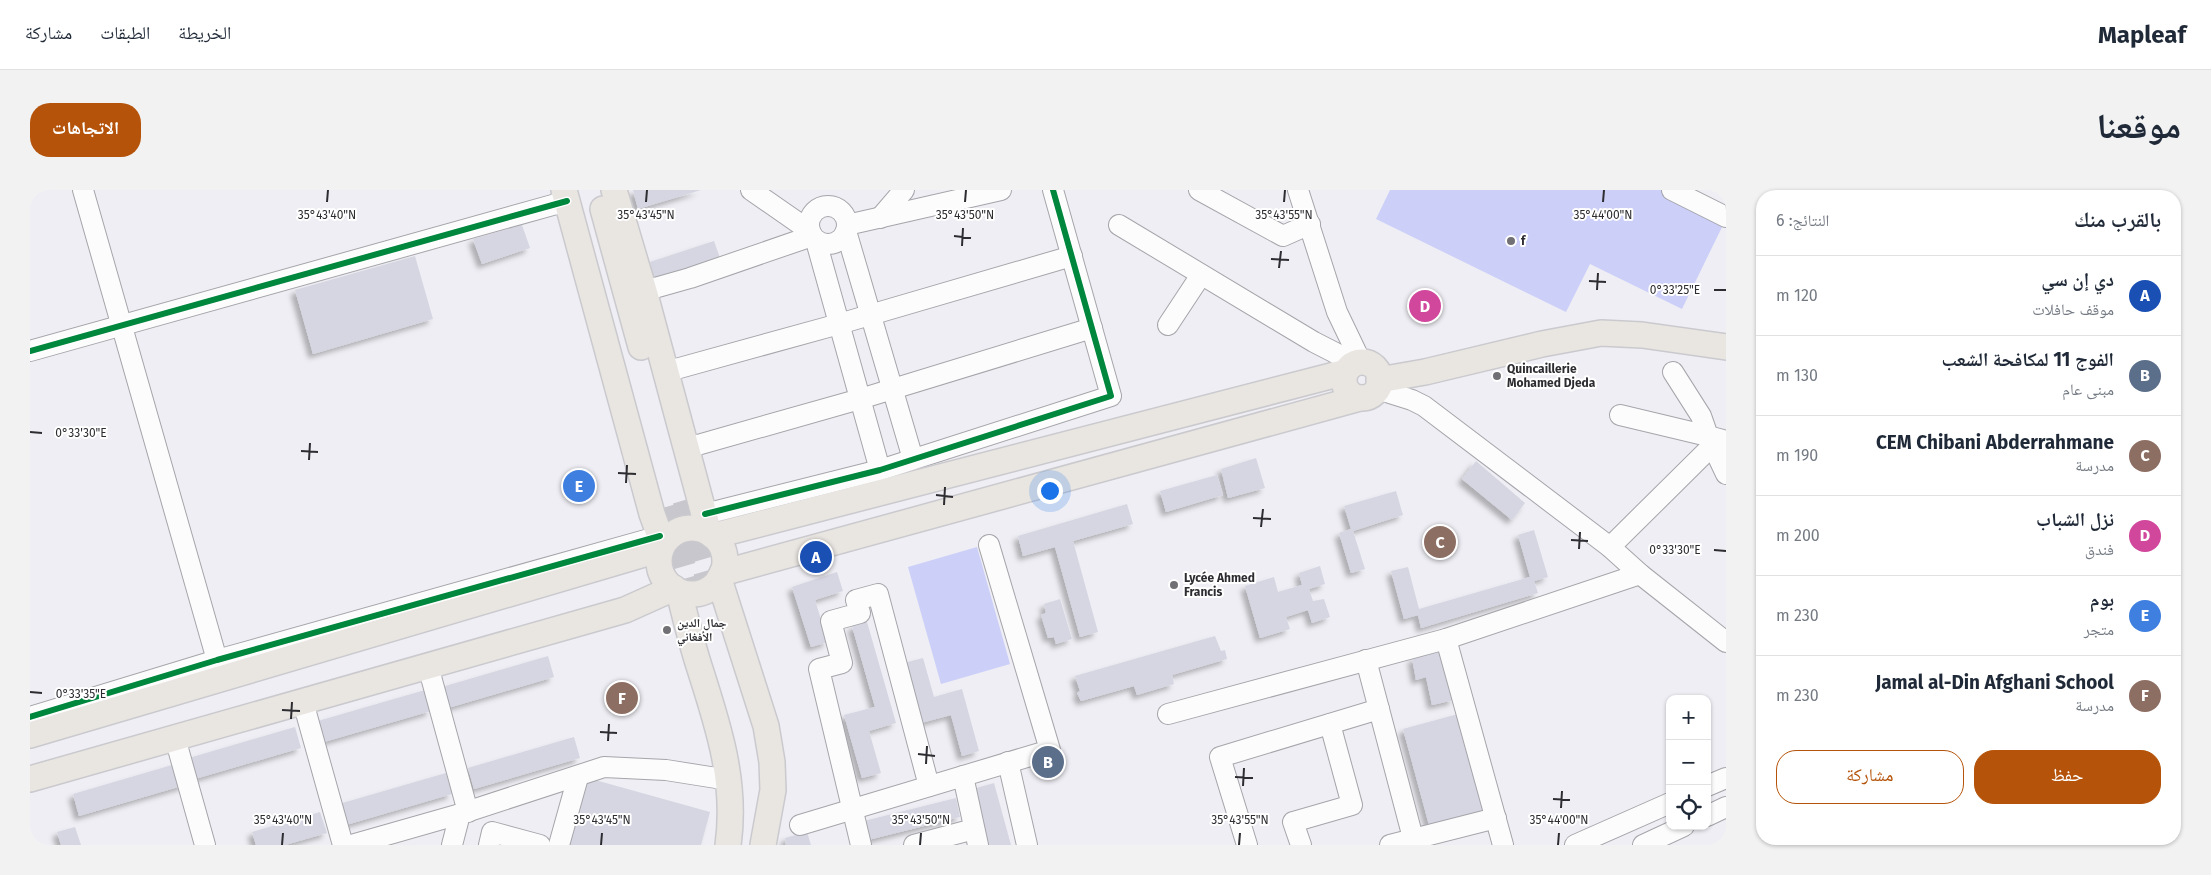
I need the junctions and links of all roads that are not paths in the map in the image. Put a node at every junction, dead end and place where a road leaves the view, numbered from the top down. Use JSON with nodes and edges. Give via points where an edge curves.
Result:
{"nodes":[{"id":1,"x":83,"y":190,"type":"edge"},
{"id":2,"x":598,"y":190,"type":"edge"},
{"id":3,"x":614,"y":190,"type":"edge"},
{"id":4,"x":751,"y":190,"type":"edge"},
{"id":5,"x":835,"y":190,"type":"edge"},
{"id":6,"x":904,"y":190,"type":"edge"},
{"id":7,"x":1002,"y":190,"type":"edge"},
{"id":8,"x":1052,"y":190,"type":"edge"},
{"id":9,"x":1199,"y":190,"type":"edge"},
{"id":10,"x":1298,"y":190,"type":"edge"},
{"id":11,"x":1672,"y":190,"type":"edge"},
{"id":12,"x":569,"y":194,"type":"edge"},
{"id":13,"x":822,"y":207,"type":"junction"},
{"id":14,"x":1726,"y":217,"type":"edge"},
{"id":15,"x":880,"y":218,"type":"junction"},
{"id":16,"x":1310,"y":224,"type":"junction"},
{"id":17,"x":1119,"y":225,"type":"dead end"},
{"id":18,"x":847,"y":228,"type":"junction"},
{"id":19,"x":813,"y":236,"type":"junction"},
{"id":20,"x":1072,"y":256,"type":"junction"},
{"id":21,"x":1201,"y":275,"type":"junction"},
{"id":22,"x":644,"y":291,"type":"junction"},
{"id":23,"x":871,"y":314,"type":"junction"},
{"id":24,"x":839,"y":324,"type":"junction"},
{"id":25,"x":1168,"y":325,"type":"dead end"},
{"id":26,"x":122,"y":327,"type":"junction"},
{"id":27,"x":1092,"y":328,"type":"junction"},
{"id":28,"x":1726,"y":347,"type":"edge"},
{"id":29,"x":30,"y":351,"type":"edge"},
{"id":30,"x":1354,"y":366,"type":"junction"},
{"id":31,"x":665,"y":372,"type":"junction"},
{"id":32,"x":1673,"y":372,"type":"dead end"},
{"id":33,"x":892,"y":389,"type":"junction"},
{"id":34,"x":1372,"y":389,"type":"junction"},
{"id":35,"x":860,"y":399,"type":"junction"},
{"id":36,"x":1620,"y":416,"type":"dead end"},
{"id":37,"x":1715,"y":441,"type":"edge"},
{"id":38,"x":687,"y":448,"type":"junction"},
{"id":39,"x":913,"y":459,"type":"junction"},
{"id":40,"x":880,"y":470,"type":"junction"},
{"id":41,"x":1726,"y":474,"type":"edge"},
{"id":42,"x":709,"y":528,"type":"junction"},
{"id":43,"x":662,"y":542,"type":"junction"},
{"id":44,"x":989,"y":545,"type":"dead end"},
{"id":45,"x":1610,"y":547,"type":"junction"},
{"id":46,"x":1640,"y":574,"type":"junction"},
{"id":47,"x":676,"y":590,"type":"junction"},
{"id":48,"x":713,"y":592,"type":"junction"},
{"id":49,"x":1446,"y":638,"type":"junction"},
{"id":50,"x":1726,"y":642,"type":"edge"},
{"id":51,"x":217,"y":660,"type":"junction"},
{"id":52,"x":1366,"y":660,"type":"junction"},
{"id":53,"x":428,"y":666,"type":"junction"},
{"id":54,"x":303,"y":702,"type":"junction"},
{"id":55,"x":1379,"y":709,"type":"junction"},
{"id":56,"x":1168,"y":714,"type":"dead end"},
{"id":57,"x":30,"y":717,"type":"edge"},
{"id":58,"x":1330,"y":724,"type":"junction"},
{"id":59,"x":30,"y":735,"type":"edge"},
{"id":60,"x":175,"y":738,"type":"junction"},
{"id":61,"x":1008,"y":762,"type":"junction"},
{"id":62,"x":963,"y":776,"type":"junction"},
{"id":63,"x":578,"y":777,"type":"junction"},
{"id":64,"x":1726,"y":778,"type":"edge"},
{"id":65,"x":30,"y":779,"type":"edge"},
{"id":66,"x":729,"y":780,"type":"junction"},
{"id":67,"x":1709,"y":785,"type":"edge"},
{"id":68,"x":929,"y":786,"type":"junction"},
{"id":69,"x":1666,"y":805,"type":"edge"},
{"id":70,"x":1726,"y":807,"type":"edge"},
{"id":71,"x":852,"y":809,"type":"junction"},
{"id":72,"x":464,"y":813,"type":"junction"},
{"id":73,"x":1711,"y":814,"type":"edge"},
{"id":74,"x":1496,"y":818,"type":"junction"},
{"id":75,"x":800,"y":825,"type":"dead end"},
{"id":76,"x":1675,"y":830,"type":"edge"},
{"id":77,"x":976,"y":837,"type":"edge"},
{"id":78,"x":1413,"y":838,"type":"junction"},
{"id":79,"x":205,"y":845,"type":"edge"},
{"id":80,"x":343,"y":845,"type":"edge"},
{"id":81,"x":351,"y":845,"type":"edge"},
{"id":82,"x":452,"y":845,"type":"edge"},
{"id":83,"x":489,"y":845,"type":"edge"},
{"id":84,"x":540,"y":845,"type":"edge"},
{"id":85,"x":559,"y":845,"type":"edge"},
{"id":86,"x":729,"y":845,"type":"edge"},
{"id":87,"x":750,"y":845,"type":"edge"},
{"id":88,"x":763,"y":845,"type":"edge"},
{"id":89,"x":861,"y":845,"type":"edge"},
{"id":90,"x":914,"y":845,"type":"edge"},
{"id":91,"x":1028,"y":845,"type":"edge"},
{"id":92,"x":1247,"y":845,"type":"edge"},
{"id":93,"x":1301,"y":845,"type":"edge"},
{"id":94,"x":1390,"y":845,"type":"edge"},
{"id":95,"x":1503,"y":845,"type":"edge"},
{"id":96,"x":1575,"y":845,"type":"edge"},
{"id":97,"x":1643,"y":845,"type":"edge"}],
"edges":[{"from":1,"to":26,"type":"street"},
{"from":2,"to":12,"type":"main road","via":[[676,504]]},
{"from":3,"to":22,"type":"main road"},
{"from":4,"to":19,"type":"street"},
{"from":5,"to":13,"type":"street"},
{"from":6,"to":15,"type":"street"},
{"from":7,"to":15,"type":"street"},
{"from":8,"to":20,"type":"street"},
{"from":9,"to":16,"type":"street","via":[[1283,236]]},
{"from":10,"to":16,"type":"street"},
{"from":11,"to":14,"type":"street"},
{"from":12,"to":26,"type":"street"},
{"from":12,"to":43,"type":"main road"},
{"from":13,"to":18,"type":"street","via":[[840,210]]},
{"from":13,"to":19,"type":"street","via":[[810,219]]},
{"from":15,"to":18,"type":"street"},
{"from":16,"to":30,"type":"street"},
{"from":17,"to":21,"type":"street"},
{"from":18,"to":19,"type":"street","via":[[844,237],[834,244],[828,245]]},
{"from":18,"to":23,"type":"street"},
{"from":19,"to":22,"type":"street"},
{"from":19,"to":24,"type":"street"},
{"from":20,"to":23,"type":"street"},
{"from":20,"to":27,"type":"street"},
{"from":21,"to":25,"type":"street"},
{"from":21,"to":30,"type":"street"},
{"from":22,"to":31,"type":"main road"},
{"from":23,"to":24,"type":"street"},
{"from":23,"to":33,"type":"street"},
{"from":24,"to":31,"type":"street"},
{"from":24,"to":35,"type":"street"},
{"from":26,"to":29,"type":"street"},
{"from":26,"to":51,"type":"street"},
{"from":27,"to":33,"type":"street"},
{"from":27,"to":39,"type":"street","via":[[1111,396]]},
{"from":28,"to":34,"type":"main road","via":[[1642,335],[1602,333],[1425,372]]},
{"from":30,"to":34,"type":"main road","via":[[1374,367]]},
{"from":30,"to":42,"type":"main road"},
{"from":31,"to":38,"type":"main road"},
{"from":32,"to":37,"type":"street"},
{"from":33,"to":35,"type":"street"},
{"from":33,"to":39,"type":"street"},
{"from":34,"to":45,"type":"street","via":[[1424,406]]},
{"from":34,"to":48,"type":"main road"},
{"from":35,"to":38,"type":"street"},
{"from":35,"to":40,"type":"street"},
{"from":36,"to":37,"type":"street"},
{"from":37,"to":41,"type":"street"},
{"from":37,"to":45,"type":"street"},
{"from":38,"to":42,"type":"main road"},
{"from":39,"to":40,"type":"street"},
{"from":40,"to":42,"type":"street"},
{"from":42,"to":43,"type":"main road","via":[[681,530]]},
{"from":42,"to":48,"type":"main road","via":[[725,559]]},
{"from":43,"to":47,"type":"main road","via":[[659,567],[662,577]]},
{"from":43,"to":51,"type":"street"},
{"from":43,"to":59,"type":"main road"},
{"from":44,"to":61,"type":"street","via":[[1050,750]]},
{"from":45,"to":46,"type":"street"},
{"from":46,"to":49,"type":"street"},
{"from":46,"to":50,"type":"street"},
{"from":47,"to":48,"type":"main road","via":[[697,594]]},
{"from":47,"to":53,"type":"main road","via":[[625,610]]},
{"from":47,"to":66,"type":"main road","via":[[722,742]]},
{"from":48,"to":86,"type":"main road","via":[[726,716],[736,765],[738,814],[736,834]]},
{"from":48,"to":87,"type":"main road","via":[[756,750],[757,797]]},
{"from":48,"to":88,"type":"main road","via":[[766,726],[773,790]]},
{"from":49,"to":52,"type":"street"},
{"from":49,"to":74,"type":"street"},
{"from":51,"to":57,"type":"street"},
{"from":52,"to":55,"type":"street"},
{"from":52,"to":56,"type":"street"},
{"from":53,"to":54,"type":"main road"},
{"from":53,"to":72,"type":"street"},
{"from":54,"to":60,"type":"main road"},
{"from":54,"to":80,"type":"street"},
{"from":55,"to":58,"type":"street"},
{"from":55,"to":78,"type":"street"},
{"from":58,"to":92,"type":"street","via":[[1220,757]]},
{"from":58,"to":93,"type":"street","via":[[1352,805],[1293,822]]},
{"from":60,"to":65,"type":"main road"},
{"from":60,"to":79,"type":"street"},
{"from":61,"to":62,"type":"street"},
{"from":61,"to":91,"type":"street"},
{"from":62,"to":68,"type":"street"},
{"from":62,"to":77,"type":"street"},
{"from":63,"to":66,"type":"street","via":[[604,767],[666,770]]},
{"from":63,"to":72,"type":"street"},
{"from":63,"to":85,"type":"street"},
{"from":64,"to":67,"type":"street"},
{"from":66,"to":86,"type":"main road","via":[[732,822]]},
{"from":68,"to":71,"type":"street"},
{"from":68,"to":71,"type":"street","via":[[878,594],[856,600],[860,613],[830,621],[842,663],[819,669]]},
{"from":69,"to":96,"type":"street"},
{"from":70,"to":73,"type":"street"},
{"from":71,"to":75,"type":"street"},
{"from":71,"to":89,"type":"street"},
{"from":72,"to":81,"type":"street"},
{"from":72,"to":82,"type":"street"},
{"from":74,"to":78,"type":"street"},
{"from":74,"to":95,"type":"street"},
{"from":76,"to":97,"type":"street"},
{"from":77,"to":90,"type":"street"},
{"from":78,"to":94,"type":"street"},
{"from":83,"to":84,"type":"street","via":[[492,832]]}]}
